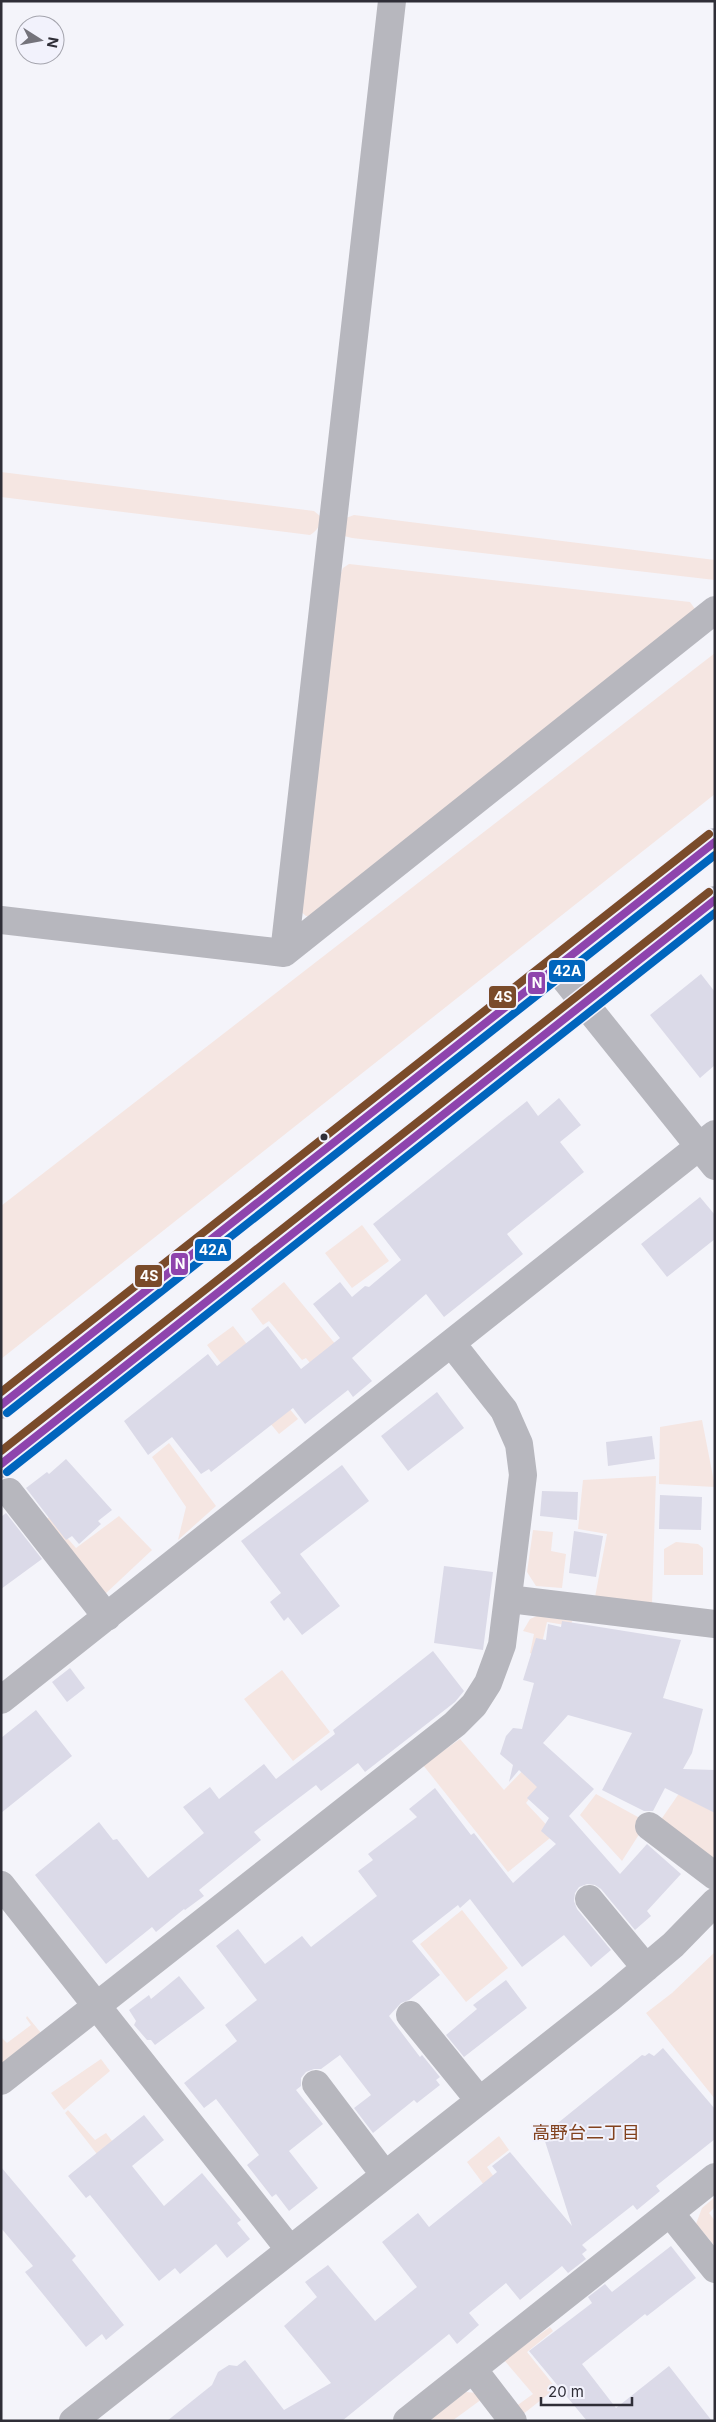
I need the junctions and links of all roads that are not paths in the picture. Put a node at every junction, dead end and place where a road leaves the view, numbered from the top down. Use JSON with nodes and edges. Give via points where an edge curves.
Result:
{"nodes":[{"id":1,"x":392,"y":1,"type":"edge"},
{"id":2,"x":715,"y":610,"type":"edge"},
{"id":3,"x":715,"y":842,"type":"edge"},
{"id":4,"x":715,"y":900,"type":"edge"},
{"id":5,"x":1,"y":920,"type":"edge"},
{"id":6,"x":284,"y":954,"type":"junction"},
{"id":7,"x":556,"y":968,"type":"junction"},
{"id":8,"x":585,"y":1003,"type":"junction"},
{"id":9,"x":709,"y":1149,"type":"edge"},
{"id":10,"x":452,"y":1344,"type":"junction"},
{"id":11,"x":1,"y":1405,"type":"edge"},
{"id":12,"x":1,"y":1464,"type":"edge"},
{"id":13,"x":9,"y":1492,"type":"dead end"},
{"id":14,"x":508,"y":1599,"type":"junction"},
{"id":15,"x":107,"y":1617,"type":"junction"},
{"id":16,"x":715,"y":1624,"type":"edge"},
{"id":17,"x":1,"y":1700,"type":"edge"},
{"id":18,"x":649,"y":1826,"type":"dead end"},
{"id":19,"x":715,"y":1876,"type":"edge"},
{"id":20,"x":1,"y":1885,"type":"edge"},
{"id":21,"x":589,"y":1899,"type":"dead end"},
{"id":22,"x":715,"y":1902,"type":"edge"},
{"id":23,"x":646,"y":1968,"type":"junction"},
{"id":24,"x":97,"y":2006,"type":"junction"},
{"id":25,"x":410,"y":2015,"type":"dead end"},
{"id":26,"x":1,"y":2081,"type":"edge"},
{"id":27,"x":316,"y":2084,"type":"dead end"},
{"id":28,"x":479,"y":2100,"type":"junction"},
{"id":29,"x":384,"y":2174,"type":"junction"},
{"id":30,"x":715,"y":2177,"type":"edge"},
{"id":31,"x":670,"y":2213,"type":"junction"},
{"id":32,"x":290,"y":2250,"type":"junction"},
{"id":33,"x":715,"y":2269,"type":"edge"},
{"id":34,"x":473,"y":2369,"type":"junction"},
{"id":35,"x":73,"y":2421,"type":"edge"},
{"id":36,"x":407,"y":2421,"type":"edge"},
{"id":37,"x":513,"y":2421,"type":"edge"}],
"edges":[{"from":1,"to":6,"type":"street"},
{"from":2,"to":6,"type":"street"},
{"from":3,"to":7,"type":"highway"},
{"from":4,"to":8,"type":"highway"},
{"from":5,"to":6,"type":"street"},
{"from":7,"to":8,"type":"street"},
{"from":7,"to":11,"type":"highway"},
{"from":8,"to":9,"type":"street"},
{"from":8,"to":12,"type":"highway"},
{"from":9,"to":10,"type":"street"},
{"from":10,"to":14,"type":"street","via":[[504,1410],[519,1444],[523,1475]]},
{"from":10,"to":15,"type":"street"},
{"from":13,"to":15,"type":"street"},
{"from":14,"to":16,"type":"street"},
{"from":14,"to":24,"type":"street","via":[[502,1645],[496,1662],[488,1683],[468,1712]]},
{"from":15,"to":17,"type":"street"},
{"from":18,"to":19,"type":"street"},
{"from":20,"to":24,"type":"street"},
{"from":21,"to":23,"type":"street"},
{"from":22,"to":23,"type":"street"},
{"from":23,"to":28,"type":"street"},
{"from":24,"to":26,"type":"street"},
{"from":24,"to":32,"type":"street"},
{"from":25,"to":28,"type":"street"},
{"from":27,"to":29,"type":"street"},
{"from":28,"to":29,"type":"street"},
{"from":29,"to":32,"type":"street"},
{"from":30,"to":31,"type":"street"},
{"from":31,"to":33,"type":"street"},
{"from":31,"to":34,"type":"street"},
{"from":32,"to":35,"type":"street"},
{"from":34,"to":36,"type":"street"},
{"from":34,"to":37,"type":"street"}]}
